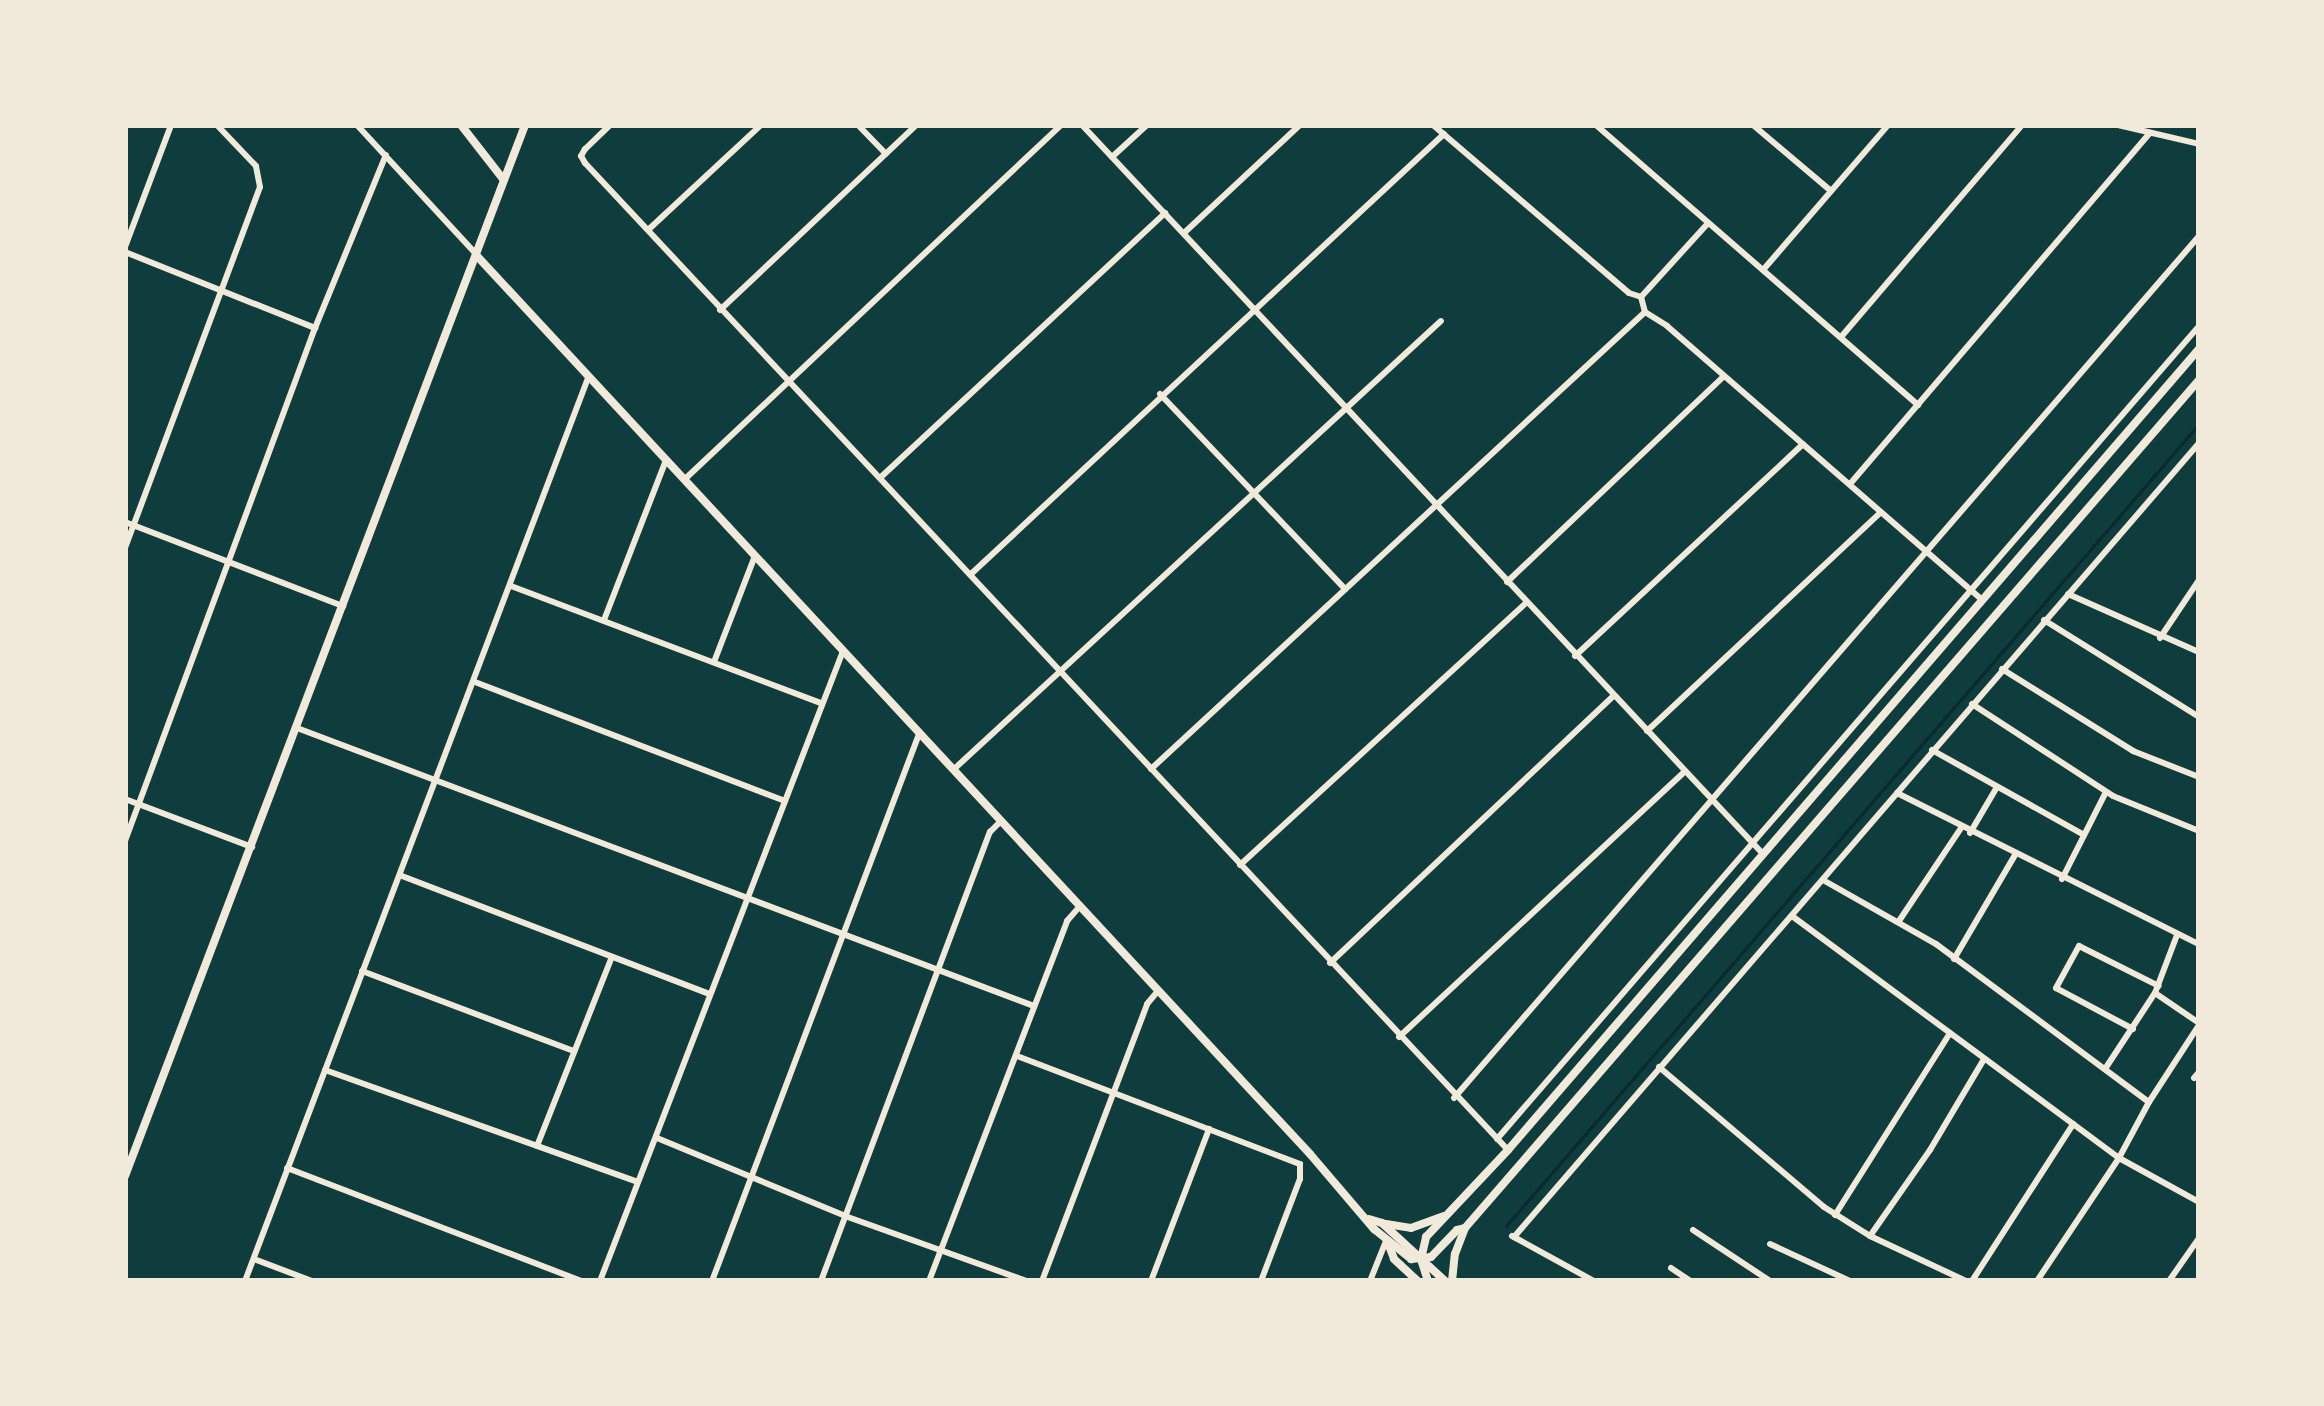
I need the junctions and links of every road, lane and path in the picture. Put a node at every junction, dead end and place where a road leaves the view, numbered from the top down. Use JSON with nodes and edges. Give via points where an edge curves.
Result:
{"nodes":[{"id":1,"x":171,"y":125,"type":"edge"},
{"id":2,"x":217,"y":125,"type":"edge"},
{"id":3,"x":357,"y":125,"type":"edge"},
{"id":4,"x":460,"y":125,"type":"edge"},
{"id":5,"x":524,"y":125,"type":"edge"},
{"id":6,"x":610,"y":125,"type":"edge"},
{"id":7,"x":761,"y":125,"type":"edge"},
{"id":8,"x":858,"y":125,"type":"edge"},
{"id":9,"x":916,"y":125,"type":"edge"},
{"id":10,"x":1061,"y":125,"type":"edge"},
{"id":11,"x":1082,"y":125,"type":"edge"},
{"id":12,"x":1147,"y":125,"type":"edge"},
{"id":13,"x":1300,"y":125,"type":"edge"},
{"id":14,"x":1433,"y":125,"type":"edge"},
{"id":15,"x":1596,"y":125,"type":"edge"},
{"id":16,"x":1753,"y":125,"type":"edge"},
{"id":17,"x":1888,"y":125,"type":"edge"},
{"id":18,"x":2022,"y":125,"type":"edge"},
{"id":19,"x":2118,"y":125,"type":"edge"},
{"id":20,"x":2150,"y":133,"type":"junction"},
{"id":21,"x":1444,"y":134,"type":"junction"},
{"id":22,"x":2199,"y":144,"type":"edge"},
{"id":23,"x":886,"y":154,"type":"junction"},
{"id":24,"x":386,"y":155,"type":"junction"},
{"id":25,"x":1112,"y":157,"type":"junction"},
{"id":26,"x":503,"y":179,"type":"junction"},
{"id":27,"x":1830,"y":191,"type":"junction"},
{"id":28,"x":1164,"y":213,"type":"junction"},
{"id":29,"x":1708,"y":224,"type":"junction"},
{"id":30,"x":648,"y":230,"type":"junction"},
{"id":31,"x":1184,"y":234,"type":"junction"},
{"id":32,"x":2199,"y":236,"type":"edge"},
{"id":33,"x":125,"y":249,"type":"edge"},
{"id":34,"x":478,"y":256,"type":"junction"},
{"id":35,"x":1763,"y":270,"type":"junction"},
{"id":36,"x":220,"y":290,"type":"junction"},
{"id":37,"x":1641,"y":297,"type":"junction"},
{"id":38,"x":720,"y":310,"type":"junction"},
{"id":39,"x":1254,"y":310,"type":"junction"},
{"id":40,"x":1645,"y":312,"type":"junction"},
{"id":41,"x":1440,"y":322,"type":"dead end"},
{"id":42,"x":2199,"y":326,"type":"edge"},
{"id":43,"x":315,"y":328,"type":"junction"},
{"id":44,"x":1841,"y":337,"type":"junction"},
{"id":45,"x":2199,"y":349,"type":"edge"},
{"id":46,"x":1724,"y":377,"type":"junction"},
{"id":47,"x":588,"y":378,"type":"junction"},
{"id":48,"x":2199,"y":380,"type":"edge"},
{"id":49,"x":791,"y":381,"type":"junction"},
{"id":50,"x":1160,"y":394,"type":"junction"},
{"id":51,"x":1918,"y":405,"type":"junction"},
{"id":52,"x":1346,"y":407,"type":"junction"},
{"id":53,"x":1803,"y":444,"type":"junction"},
{"id":54,"x":2199,"y":444,"type":"edge"},
{"id":55,"x":666,"y":460,"type":"junction"},
{"id":56,"x":881,"y":477,"type":"junction"},
{"id":57,"x":685,"y":479,"type":"junction"},
{"id":58,"x":1850,"y":484,"type":"junction"},
{"id":59,"x":1255,"y":492,"type":"junction"},
{"id":60,"x":1436,"y":505,"type":"junction"},
{"id":61,"x":1881,"y":512,"type":"junction"},
{"id":62,"x":129,"y":524,"type":"edge"},
{"id":63,"x":125,"y":548,"type":"edge"},
{"id":64,"x":1926,"y":551,"type":"junction"},
{"id":65,"x":754,"y":556,"type":"junction"},
{"id":66,"x":232,"y":562,"type":"junction"},
{"id":67,"x":971,"y":574,"type":"junction"},
{"id":68,"x":2199,"y":580,"type":"edge"},
{"id":69,"x":1507,"y":582,"type":"junction"},
{"id":70,"x":511,"y":586,"type":"junction"},
{"id":71,"x":1345,"y":588,"type":"junction"},
{"id":72,"x":1971,"y":590,"type":"junction"},
{"id":73,"x":2068,"y":594,"type":"junction"},
{"id":74,"x":1982,"y":600,"type":"junction"},
{"id":75,"x":1526,"y":603,"type":"junction"},
{"id":76,"x":342,"y":606,"type":"junction"},
{"id":77,"x":604,"y":620,"type":"junction"},
{"id":78,"x":2044,"y":620,"type":"junction"},
{"id":79,"x":2160,"y":638,"type":"junction"},
{"id":80,"x":843,"y":652,"type":"junction"},
{"id":81,"x":2199,"y":652,"type":"edge"},
{"id":82,"x":1575,"y":656,"type":"junction"},
{"id":83,"x":714,"y":662,"type":"junction"},
{"id":84,"x":2002,"y":669,"type":"junction"},
{"id":85,"x":1060,"y":671,"type":"junction"},
{"id":86,"x":475,"y":682,"type":"junction"},
{"id":87,"x":1614,"y":696,"type":"junction"},
{"id":88,"x":820,"y":702,"type":"junction"},
{"id":89,"x":1972,"y":704,"type":"junction"},
{"id":90,"x":2199,"y":718,"type":"edge"},
{"id":91,"x":297,"y":728,"type":"junction"},
{"id":92,"x":1647,"y":732,"type":"junction"},
{"id":93,"x":918,"y":734,"type":"junction"},
{"id":94,"x":1932,"y":750,"type":"junction"},
{"id":95,"x":1852,"y":752,"type":"junction"},
{"id":96,"x":1866,"y":766,"type":"junction"},
{"id":97,"x":953,"y":770,"type":"junction"},
{"id":98,"x":1151,"y":770,"type":"junction"},
{"id":99,"x":1684,"y":772,"type":"junction"},
{"id":100,"x":2199,"y":777,"type":"edge"},
{"id":101,"x":435,"y":778,"type":"junction"},
{"id":102,"x":1998,"y":787,"type":"junction"},
{"id":103,"x":2106,"y":792,"type":"junction"},
{"id":104,"x":1897,"y":793,"type":"junction"},
{"id":105,"x":125,"y":799,"type":"edge"},
{"id":106,"x":783,"y":800,"type":"junction"},
{"id":107,"x":1710,"y":802,"type":"junction"},
{"id":108,"x":140,"y":804,"type":"junction"},
{"id":109,"x":1001,"y":820,"type":"junction"},
{"id":110,"x":1961,"y":828,"type":"junction"},
{"id":111,"x":2199,"y":832,"type":"edge"},
{"id":112,"x":1970,"y":833,"type":"junction"},
{"id":113,"x":2082,"y":834,"type":"junction"},
{"id":114,"x":125,"y":842,"type":"edge"},
{"id":115,"x":1751,"y":843,"type":"junction"},
{"id":116,"x":252,"y":846,"type":"junction"},
{"id":117,"x":1763,"y":854,"type":"junction"},
{"id":118,"x":2015,"y":855,"type":"junction"},
{"id":119,"x":1240,"y":865,"type":"junction"},
{"id":120,"x":401,"y":876,"type":"junction"},
{"id":121,"x":2062,"y":879,"type":"junction"},
{"id":122,"x":1824,"y":880,"type":"junction"},
{"id":123,"x":747,"y":897,"type":"junction"},
{"id":124,"x":1080,"y":906,"type":"junction"},
{"id":125,"x":1792,"y":916,"type":"junction"},
{"id":126,"x":1899,"y":921,"type":"junction"},
{"id":127,"x":844,"y":933,"type":"junction"},
{"id":128,"x":2178,"y":935,"type":"junction"},
{"id":129,"x":2199,"y":944,"type":"edge"},
{"id":130,"x":612,"y":957,"type":"junction"},
{"id":131,"x":1954,"y":959,"type":"junction"},
{"id":132,"x":1330,"y":963,"type":"junction"},
{"id":133,"x":940,"y":968,"type":"junction"},
{"id":134,"x":362,"y":971,"type":"junction"},
{"id":135,"x":2157,"y":989,"type":"junction"},
{"id":136,"x":1158,"y":991,"type":"junction"},
{"id":137,"x":708,"y":994,"type":"junction"},
{"id":138,"x":1034,"y":1006,"type":"junction"},
{"id":139,"x":2199,"y":1024,"type":"edge"},
{"id":140,"x":2133,"y":1029,"type":"junction"},
{"id":141,"x":1950,"y":1032,"type":"junction"},
{"id":142,"x":1399,"y":1037,"type":"junction"},
{"id":143,"x":574,"y":1051,"type":"junction"},
{"id":144,"x":1017,"y":1056,"type":"junction"},
{"id":145,"x":1984,"y":1059,"type":"junction"},
{"id":146,"x":1659,"y":1067,"type":"junction"},
{"id":147,"x":2105,"y":1069,"type":"junction"},
{"id":148,"x":326,"y":1070,"type":"junction"},
{"id":149,"x":1112,"y":1091,"type":"junction"},
{"id":150,"x":1454,"y":1098,"type":"junction"},
{"id":151,"x":2149,"y":1102,"type":"junction"},
{"id":152,"x":2073,"y":1124,"type":"junction"},
{"id":153,"x":1209,"y":1129,"type":"junction"},
{"id":154,"x":657,"y":1138,"type":"junction"},
{"id":155,"x":1496,"y":1139,"type":"junction"},
{"id":156,"x":537,"y":1146,"type":"junction"},
{"id":157,"x":1508,"y":1150,"type":"junction"},
{"id":158,"x":1310,"y":1154,"type":"junction"},
{"id":159,"x":2119,"y":1158,"type":"junction"},
{"id":160,"x":1300,"y":1164,"type":"junction"},
{"id":161,"x":287,"y":1168,"type":"junction"},
{"id":162,"x":125,"y":1176,"type":"edge"},
{"id":163,"x":751,"y":1177,"type":"junction"},
{"id":164,"x":638,"y":1182,"type":"junction"},
{"id":165,"x":2199,"y":1202,"type":"edge"},
{"id":166,"x":1448,"y":1214,"type":"junction"},
{"id":167,"x":1835,"y":1215,"type":"junction"},
{"id":168,"x":846,"y":1216,"type":"junction"},
{"id":169,"x":1368,"y":1218,"type":"junction"},
{"id":170,"x":1382,"y":1223,"type":"junction"},
{"id":171,"x":1465,"y":1228,"type":"junction"},
{"id":172,"x":1694,"y":1230,"type":"dead end"},
{"id":173,"x":1870,"y":1236,"type":"junction"},
{"id":174,"x":2199,"y":1238,"type":"edge"},
{"id":175,"x":1387,"y":1242,"type":"junction"},
{"id":176,"x":1770,"y":1244,"type":"dead end"},
{"id":177,"x":940,"y":1251,"type":"junction"},
{"id":178,"x":254,"y":1259,"type":"junction"},
{"id":179,"x":1421,"y":1259,"type":"junction"},
{"id":180,"x":1671,"y":1268,"type":"dead end"},
{"id":181,"x":245,"y":1281,"type":"edge"},
{"id":182,"x":312,"y":1281,"type":"edge"},
{"id":183,"x":582,"y":1281,"type":"edge"},
{"id":184,"x":600,"y":1281,"type":"edge"},
{"id":185,"x":712,"y":1281,"type":"edge"},
{"id":186,"x":821,"y":1281,"type":"edge"},
{"id":187,"x":929,"y":1281,"type":"edge"},
{"id":188,"x":1027,"y":1281,"type":"edge"},
{"id":189,"x":1042,"y":1281,"type":"edge"},
{"id":190,"x":1151,"y":1281,"type":"edge"},
{"id":191,"x":1261,"y":1281,"type":"edge"},
{"id":192,"x":1370,"y":1281,"type":"edge"},
{"id":193,"x":1418,"y":1281,"type":"edge"},
{"id":194,"x":1428,"y":1281,"type":"edge"},
{"id":195,"x":1444,"y":1281,"type":"edge"},
{"id":196,"x":1452,"y":1281,"type":"edge"},
{"id":197,"x":1594,"y":1281,"type":"edge"},
{"id":198,"x":1690,"y":1281,"type":"edge"},
{"id":199,"x":1770,"y":1281,"type":"edge"},
{"id":200,"x":1850,"y":1281,"type":"edge"},
{"id":201,"x":1969,"y":1281,"type":"edge"},
{"id":202,"x":2036,"y":1281,"type":"edge"},
{"id":203,"x":2170,"y":1281,"type":"edge"}],
"edges":[{"from":1,"to":33,"type":"street"},
{"from":2,"to":36,"type":"street","via":[[256,166],[260,187]]},
{"from":3,"to":24,"type":"street"},
{"from":4,"to":26,"type":"main road"},
{"from":5,"to":26,"type":"main road"},
{"from":6,"to":30,"type":"street","via":[[581,156]]},
{"from":7,"to":30,"type":"street"},
{"from":8,"to":23,"type":"street"},
{"from":9,"to":23,"type":"street"},
{"from":10,"to":49,"type":"street"},
{"from":11,"to":25,"type":"street"},
{"from":12,"to":25,"type":"street"},
{"from":13,"to":31,"type":"street"},
{"from":14,"to":21,"type":"street"},
{"from":15,"to":29,"type":"street"},
{"from":16,"to":27,"type":"street"},
{"from":17,"to":27,"type":"street"},
{"from":18,"to":44,"type":"street"},
{"from":19,"to":20,"type":"street"},
{"from":20,"to":22,"type":"street"},
{"from":20,"to":51,"type":"street"},
{"from":21,"to":37,"type":"street"},
{"from":21,"to":39,"type":"street"},
{"from":23,"to":38,"type":"street"},
{"from":24,"to":34,"type":"street"},
{"from":24,"to":43,"type":"street"},
{"from":25,"to":28,"type":"street"},
{"from":26,"to":34,"type":"main road"},
{"from":27,"to":35,"type":"street"},
{"from":28,"to":31,"type":"street"},
{"from":28,"to":56,"type":"street"},
{"from":29,"to":35,"type":"street"},
{"from":29,"to":37,"type":"street"},
{"from":30,"to":38,"type":"street"},
{"from":31,"to":39,"type":"street"},
{"from":32,"to":64,"type":"street"},
{"from":33,"to":36,"type":"street"},
{"from":34,"to":47,"type":"main road"},
{"from":34,"to":76,"type":"main road"},
{"from":35,"to":44,"type":"street"},
{"from":36,"to":43,"type":"street"},
{"from":36,"to":62,"type":"street"},
{"from":37,"to":40,"type":"street"},
{"from":38,"to":49,"type":"street"},
{"from":39,"to":50,"type":"street"},
{"from":39,"to":52,"type":"street"},
{"from":40,"to":46,"type":"street"},
{"from":40,"to":60,"type":"street"},
{"from":41,"to":52,"type":"street"},
{"from":42,"to":72,"type":"street"},
{"from":43,"to":66,"type":"street"},
{"from":44,"to":51,"type":"street"},
{"from":45,"to":74,"type":"main road"},
{"from":46,"to":53,"type":"street"},
{"from":46,"to":69,"type":"street"},
{"from":47,"to":55,"type":"main road"},
{"from":47,"to":70,"type":"street"},
{"from":48,"to":96,"type":"main road"},
{"from":49,"to":56,"type":"street"},
{"from":49,"to":57,"type":"street"},
{"from":50,"to":59,"type":"street"},
{"from":50,"to":67,"type":"street"},
{"from":51,"to":58,"type":"street"},
{"from":52,"to":59,"type":"street"},
{"from":52,"to":60,"type":"street"},
{"from":53,"to":58,"type":"street"},
{"from":53,"to":82,"type":"street"},
{"from":54,"to":73,"type":"street"},
{"from":55,"to":57,"type":"main road"},
{"from":55,"to":77,"type":"street"},
{"from":56,"to":67,"type":"street"},
{"from":57,"to":65,"type":"main road"},
{"from":58,"to":61,"type":"street"},
{"from":59,"to":71,"type":"street"},
{"from":59,"to":85,"type":"street"},
{"from":60,"to":69,"type":"street"},
{"from":60,"to":71,"type":"street"},
{"from":61,"to":64,"type":"street"},
{"from":61,"to":92,"type":"street"},
{"from":62,"to":63,"type":"street"},
{"from":62,"to":66,"type":"street"},
{"from":64,"to":72,"type":"street"},
{"from":64,"to":107,"type":"street"},
{"from":65,"to":80,"type":"main road"},
{"from":65,"to":83,"type":"street"},
{"from":66,"to":76,"type":"street"},
{"from":66,"to":108,"type":"street"},
{"from":67,"to":85,"type":"street"},
{"from":68,"to":79,"type":"street"},
{"from":69,"to":75,"type":"street"},
{"from":70,"to":77,"type":"street"},
{"from":70,"to":86,"type":"street"},
{"from":71,"to":98,"type":"street"},
{"from":72,"to":74,"type":"street"},
{"from":72,"to":115,"type":"street"},
{"from":73,"to":78,"type":"street"},
{"from":73,"to":79,"type":"street"},
{"from":74,"to":95,"type":"main road"},
{"from":75,"to":82,"type":"street"},
{"from":75,"to":119,"type":"street"},
{"from":76,"to":91,"type":"main road"},
{"from":77,"to":83,"type":"street"},
{"from":78,"to":84,"type":"street"},
{"from":78,"to":90,"type":"street"},
{"from":79,"to":81,"type":"street"},
{"from":80,"to":88,"type":"street"},
{"from":80,"to":93,"type":"main road"},
{"from":82,"to":87,"type":"street"},
{"from":83,"to":88,"type":"street"},
{"from":84,"to":89,"type":"street"},
{"from":84,"to":100,"type":"street","via":[[2133,751]]},
{"from":85,"to":97,"type":"street"},
{"from":85,"to":98,"type":"street"},
{"from":86,"to":101,"type":"street"},
{"from":86,"to":106,"type":"street"},
{"from":87,"to":92,"type":"street"},
{"from":87,"to":132,"type":"street"},
{"from":88,"to":106,"type":"street"},
{"from":89,"to":94,"type":"street"},
{"from":89,"to":103,"type":"street"},
{"from":91,"to":101,"type":"street"},
{"from":91,"to":116,"type":"main road"},
{"from":92,"to":99,"type":"street"},
{"from":93,"to":97,"type":"main road"},
{"from":93,"to":127,"type":"street"},
{"from":94,"to":102,"type":"street"},
{"from":94,"to":104,"type":"street"},
{"from":95,"to":96,"type":"main road"},
{"from":95,"to":117,"type":"main road"},
{"from":96,"to":171,"type":"main road"},
{"from":97,"to":109,"type":"main road"},
{"from":98,"to":119,"type":"street"},
{"from":99,"to":107,"type":"street"},
{"from":99,"to":142,"type":"street"},
{"from":101,"to":120,"type":"street"},
{"from":101,"to":123,"type":"street"},
{"from":102,"to":112,"type":"street"},
{"from":102,"to":113,"type":"street"},
{"from":103,"to":111,"type":"street"},
{"from":103,"to":113,"type":"street"},
{"from":104,"to":110,"type":"street"},
{"from":104,"to":122,"type":"street"},
{"from":105,"to":108,"type":"street"},
{"from":106,"to":123,"type":"street"},
{"from":107,"to":115,"type":"street"},
{"from":107,"to":150,"type":"street"},
{"from":108,"to":114,"type":"street"},
{"from":108,"to":116,"type":"street"},
{"from":109,"to":124,"type":"main road"},
{"from":109,"to":133,"type":"street","via":[[990,832]]},
{"from":110,"to":112,"type":"street"},
{"from":110,"to":126,"type":"street"},
{"from":112,"to":118,"type":"street"},
{"from":113,"to":121,"type":"street"},
{"from":115,"to":117,"type":"street"},
{"from":115,"to":155,"type":"street"},
{"from":116,"to":162,"type":"main road"},
{"from":117,"to":157,"type":"main road"},
{"from":118,"to":121,"type":"street"},
{"from":118,"to":131,"type":"street"},
{"from":119,"to":132,"type":"street"},
{"from":120,"to":130,"type":"street"},
{"from":120,"to":134,"type":"street"},
{"from":121,"to":128,"type":"street"},
{"from":122,"to":125,"type":"street"},
{"from":122,"to":126,"type":"street"},
{"from":123,"to":127,"type":"street"},
{"from":123,"to":137,"type":"street"},
{"from":124,"to":136,"type":"main road"},
{"from":124,"to":138,"type":"street","via":[[1066,921]]},
{"from":125,"to":141,"type":"street"},
{"from":125,"to":146,"type":"street"},
{"from":126,"to":131,"type":"street"},
{"from":127,"to":133,"type":"street"},
{"from":127,"to":163,"type":"street"},
{"from":128,"to":129,"type":"street"},
{"from":128,"to":135,"type":"street"},
{"from":130,"to":137,"type":"street"},
{"from":130,"to":143,"type":"street"},
{"from":131,"to":147,"type":"street"},
{"from":132,"to":142,"type":"street"},
{"from":133,"to":138,"type":"street"},
{"from":133,"to":168,"type":"street"},
{"from":134,"to":143,"type":"street"},
{"from":134,"to":148,"type":"street"},
{"from":135,"to":139,"type":"street"},
{"from":135,"to":140,"type":"street"},
{"from":135,"to":140,"type":"street","via":[[2079,946],[2056,988]]},
{"from":136,"to":149,"type":"street"},
{"from":136,"to":158,"type":"main road"},
{"from":137,"to":154,"type":"street"},
{"from":138,"to":144,"type":"street"},
{"from":139,"to":151,"type":"street"},
{"from":140,"to":147,"type":"street"},
{"from":141,"to":145,"type":"street"},
{"from":141,"to":167,"type":"street"},
{"from":142,"to":150,"type":"street"},
{"from":143,"to":156,"type":"street"},
{"from":144,"to":149,"type":"street"},
{"from":144,"to":177,"type":"street"},
{"from":145,"to":152,"type":"street"},
{"from":145,"to":173,"type":"street"},
{"from":146,"to":167,"type":"street"},
{"from":146,"to":197,"type":"street","via":[[1513,1236]]},
{"from":147,"to":151,"type":"street"},
{"from":148,"to":156,"type":"street"},
{"from":148,"to":161,"type":"street"},
{"from":149,"to":153,"type":"street"},
{"from":149,"to":189,"type":"street"},
{"from":150,"to":155,"type":"street"},
{"from":151,"to":159,"type":"street"},
{"from":152,"to":159,"type":"street"},
{"from":152,"to":201,"type":"street"},
{"from":153,"to":160,"type":"street"},
{"from":153,"to":190,"type":"street"},
{"from":154,"to":163,"type":"street"},
{"from":154,"to":164,"type":"street"},
{"from":155,"to":157,"type":"street"},
{"from":156,"to":164,"type":"street"},
{"from":157,"to":166,"type":"main road"},
{"from":158,"to":160,"type":"street"},
{"from":158,"to":169,"type":"main road"},
{"from":159,"to":165,"type":"street"},
{"from":159,"to":202,"type":"street"},
{"from":160,"to":191,"type":"street"},
{"from":161,"to":178,"type":"street"},
{"from":161,"to":183,"type":"street"},
{"from":163,"to":168,"type":"street"},
{"from":163,"to":185,"type":"street"},
{"from":164,"to":184,"type":"street"},
{"from":166,"to":170,"type":"main road","via":[[1411,1228]]},
{"from":166,"to":179,"type":"main road","via":[[1423,1242]]},
{"from":167,"to":173,"type":"street"},
{"from":168,"to":177,"type":"street"},
{"from":168,"to":186,"type":"street"},
{"from":169,"to":170,"type":"main road"},
{"from":169,"to":175,"type":"main road"},
{"from":170,"to":179,"type":"main road"},
{"from":171,"to":179,"type":"main road"},
{"from":171,"to":196,"type":"main road"},
{"from":172,"to":199,"type":"street"},
{"from":173,"to":201,"type":"street"},
{"from":174,"to":203,"type":"street"},
{"from":175,"to":179,"type":"main road","via":[[1403,1256]]},
{"from":175,"to":192,"type":"street"},
{"from":175,"to":193,"type":"main road","via":[[1394,1259]]},
{"from":176,"to":200,"type":"street"},
{"from":177,"to":187,"type":"street"},
{"from":177,"to":188,"type":"street"},
{"from":178,"to":181,"type":"street"},
{"from":178,"to":182,"type":"street"},
{"from":179,"to":194,"type":"main road"},
{"from":179,"to":195,"type":"main road"},
{"from":180,"to":198,"type":"street"}]}
